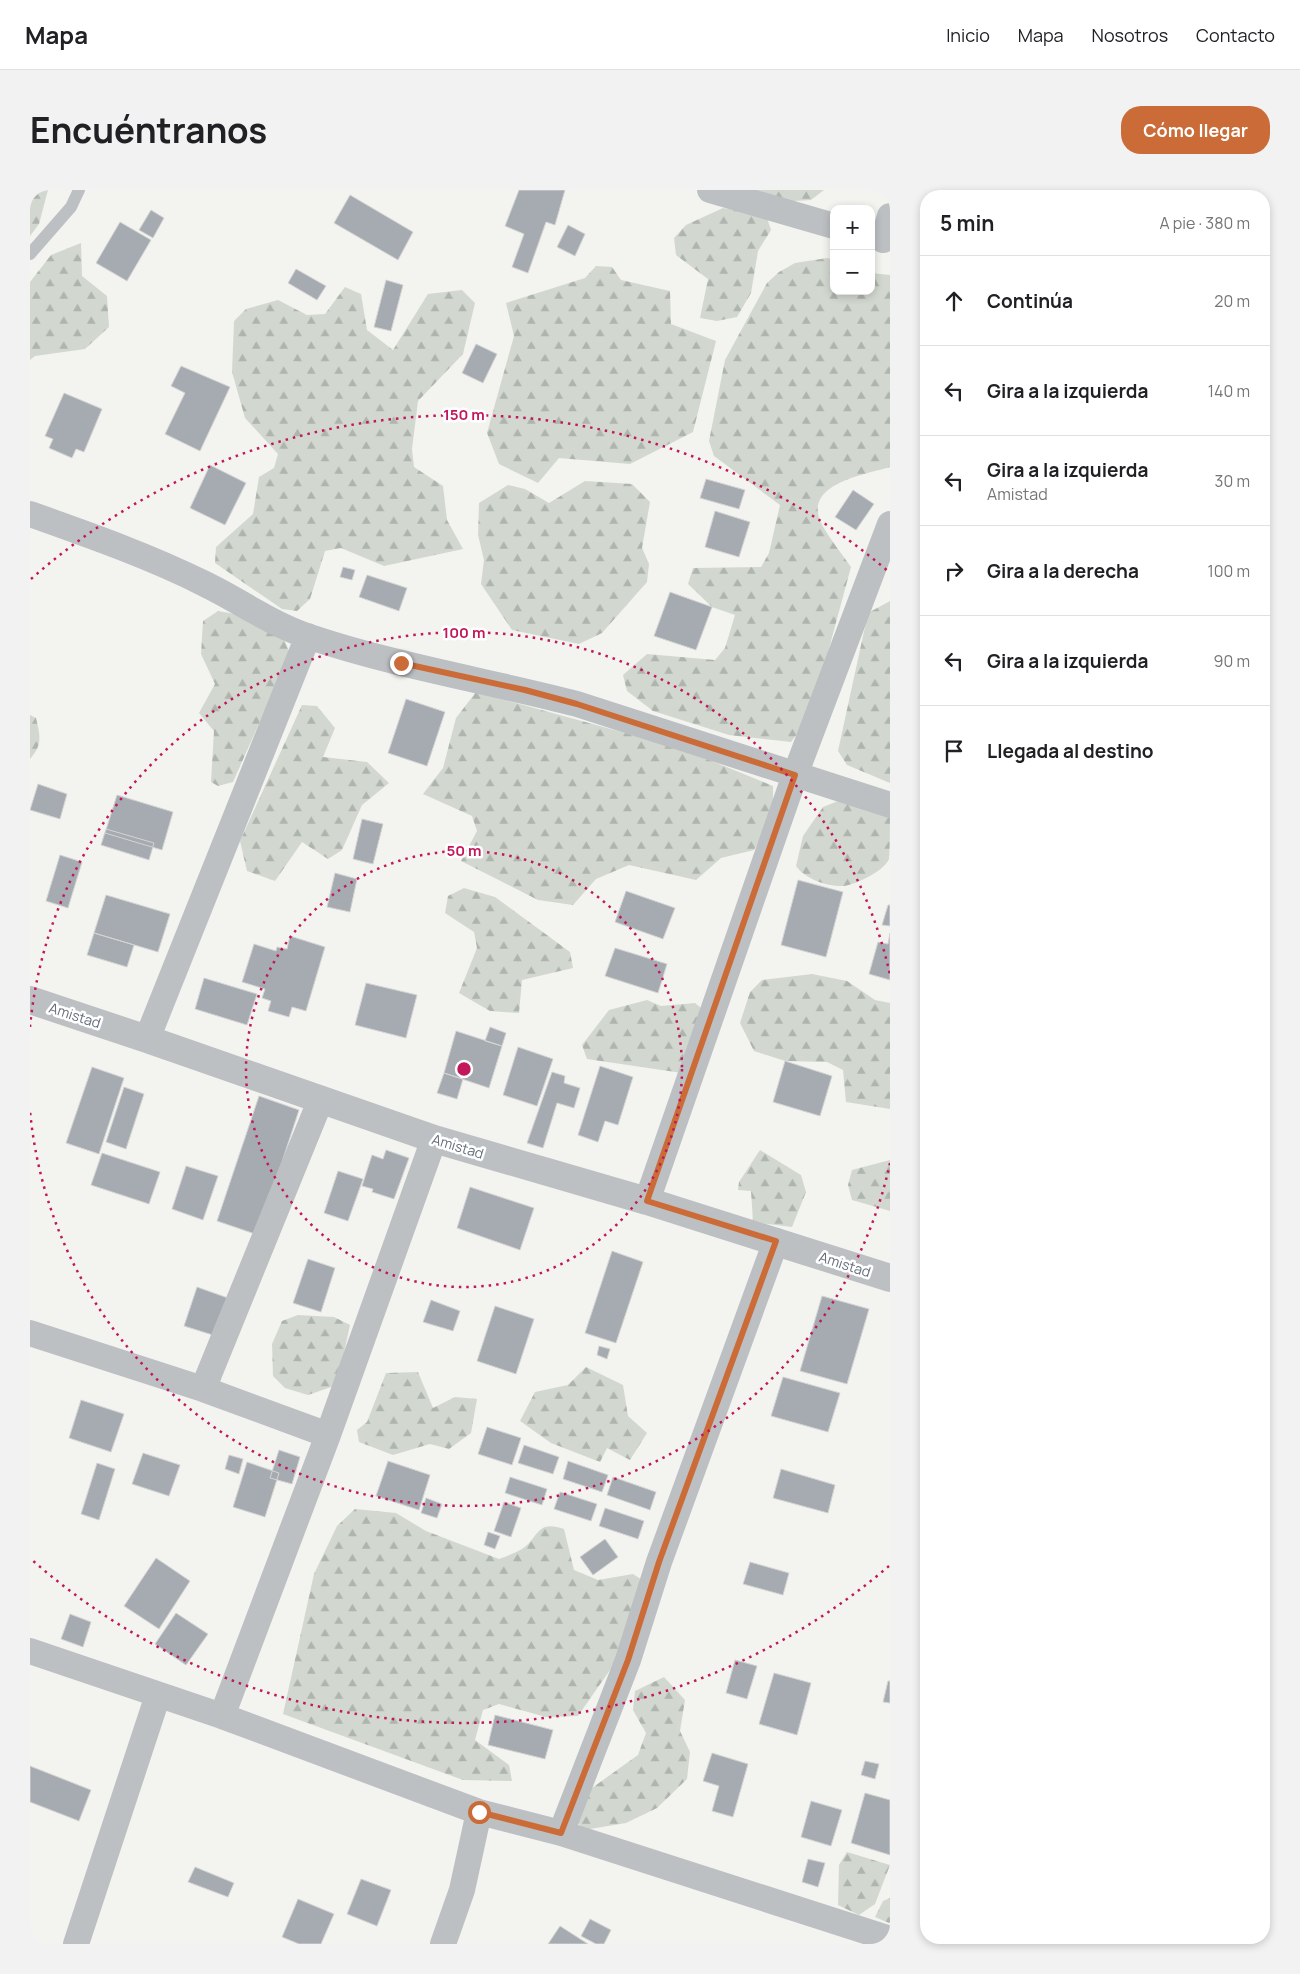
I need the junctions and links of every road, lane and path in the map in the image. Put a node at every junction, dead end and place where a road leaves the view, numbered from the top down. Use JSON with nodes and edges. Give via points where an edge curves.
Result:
{"nodes":[{"id":1,"x":79,"y":190,"type":"edge"},
{"id":2,"x":710,"y":190,"type":"edge"},
{"id":3,"x":830,"y":225,"type":"edge"},
{"id":4,"x":30,"y":254,"type":"edge"},
{"id":5,"x":30,"y":514,"type":"edge"},
{"id":6,"x":890,"y":524,"type":"edge"},
{"id":7,"x":308,"y":636,"type":"junction"},
{"id":8,"x":795,"y":775,"type":"junction"},
{"id":9,"x":890,"y":805,"type":"edge"},
{"id":10,"x":30,"y":1000,"type":"edge"},
{"id":11,"x":147,"y":1039,"type":"junction"},
{"id":12,"x":321,"y":1099,"type":"junction"},
{"id":13,"x":434,"y":1139,"type":"junction"},
{"id":14,"x":647,"y":1201,"type":"junction"},
{"id":15,"x":776,"y":1241,"type":"junction"},
{"id":16,"x":890,"y":1278,"type":"edge"},
{"id":17,"x":30,"y":1333,"type":"edge"},
{"id":18,"x":203,"y":1389,"type":"junction"},
{"id":19,"x":328,"y":1434,"type":"junction"},
{"id":20,"x":30,"y":1651,"type":"edge"},
{"id":21,"x":158,"y":1695,"type":"junction"},
{"id":22,"x":222,"y":1716,"type":"junction"},
{"id":23,"x":479,"y":1812,"type":"junction"},
{"id":24,"x":561,"y":1833,"type":"junction"},
{"id":25,"x":856,"y":1937,"type":"edge"},
{"id":26,"x":890,"y":1939,"type":"edge"},
{"id":27,"x":76,"y":1944,"type":"edge"},
{"id":28,"x":444,"y":1944,"type":"edge"}],
"edges":[{"from":1,"to":4,"type":"lane","via":[[71,207]]},
{"from":2,"to":3,"type":"street"},
{"from":5,"to":7,"type":"street","via":[[155,561]]},
{"from":6,"to":8,"type":"street"},
{"from":7,"to":8,"type":"street","via":[[401,663],[577,704]]},
{"from":7,"to":11,"type":"street"},
{"from":8,"to":9,"type":"street"},
{"from":8,"to":14,"type":"street"},
{"from":10,"to":11,"type":"street","name":"Amistad"},
{"from":11,"to":12,"type":"street","name":"Amistad"},
{"from":12,"to":13,"type":"street","name":"Amistad"},
{"from":12,"to":18,"type":"street"},
{"from":13,"to":14,"type":"street","name":"Amistad"},
{"from":13,"to":19,"type":"street"},
{"from":14,"to":15,"type":"street","name":"Amistad"},
{"from":15,"to":16,"type":"street","name":"Amistad"},
{"from":15,"to":24,"type":"street","via":[[659,1562],[628,1660]]},
{"from":17,"to":18,"type":"street"},
{"from":18,"to":19,"type":"street"},
{"from":19,"to":22,"type":"street"},
{"from":20,"to":21,"type":"street"},
{"from":21,"to":22,"type":"street"},
{"from":21,"to":27,"type":"street"},
{"from":22,"to":23,"type":"street"},
{"from":23,"to":24,"type":"street"},
{"from":23,"to":28,"type":"street","via":[[462,1890]]},
{"from":24,"to":25,"type":"street"},
{"from":25,"to":26,"type":"street"}]}
